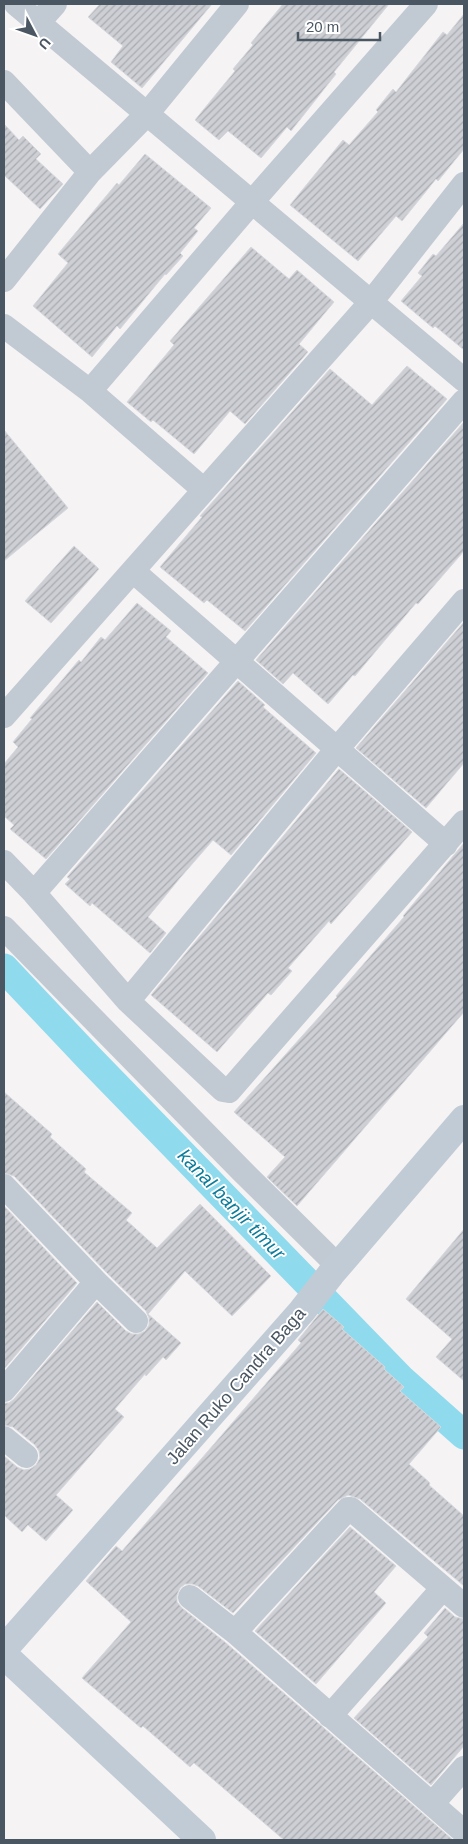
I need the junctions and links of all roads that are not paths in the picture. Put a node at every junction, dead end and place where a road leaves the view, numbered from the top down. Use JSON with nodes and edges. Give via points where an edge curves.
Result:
{"nodes":[{"id":1,"x":16,"y":4,"type":"edge"},
{"id":2,"x":55,"y":4,"type":"edge"},
{"id":3,"x":237,"y":4,"type":"edge"},
{"id":4,"x":426,"y":4,"type":"edge"},
{"id":5,"x":38,"y":23,"type":"junction"},
{"id":6,"x":4,"y":82,"type":"edge"},
{"id":7,"x":147,"y":114,"type":"junction"},
{"id":8,"x":90,"y":172,"type":"junction"},
{"id":9,"x":464,"y":184,"type":"edge"},
{"id":10,"x":252,"y":202,"type":"junction"},
{"id":11,"x":4,"y":280,"type":"edge"},
{"id":12,"x":371,"y":302,"type":"junction"},
{"id":13,"x":4,"y":326,"type":"edge"},
{"id":14,"x":464,"y":380,"type":"edge"},
{"id":15,"x":90,"y":390,"type":"junction"},
{"id":16,"x":464,"y":401,"type":"edge"},
{"id":17,"x":204,"y":490,"type":"junction"},
{"id":18,"x":133,"y":572,"type":"junction"},
{"id":19,"x":464,"y":601,"type":"edge"},
{"id":20,"x":236,"y":661,"type":"junction"},
{"id":21,"x":4,"y":716,"type":"edge"},
{"id":22,"x":338,"y":748,"type":"junction"},
{"id":23,"x":464,"y":822,"type":"edge"},
{"id":24,"x":446,"y":844,"type":"junction"},
{"id":25,"x":4,"y":862,"type":"edge"},
{"id":26,"x":34,"y":893,"type":"junction"},
{"id":27,"x":4,"y":928,"type":"edge"},
{"id":28,"x":128,"y":1000,"type":"junction"},
{"id":29,"x":464,"y":1119,"type":"edge"},
{"id":30,"x":5,"y":1191,"type":"edge"},
{"id":31,"x":335,"y":1270,"type":"junction"},
{"id":32,"x":96,"y":1282,"type":"junction"},
{"id":33,"x":136,"y":1321,"type":"dead end"},
{"id":34,"x":4,"y":1390,"type":"edge"},
{"id":35,"x":4,"y":1438,"type":"edge"},
{"id":36,"x":26,"y":1456,"type":"dead end"},
{"id":37,"x":443,"y":1588,"type":"junction"},
{"id":38,"x":190,"y":1597,"type":"dead end"},
{"id":39,"x":464,"y":1606,"type":"edge"},
{"id":40,"x":235,"y":1632,"type":"junction"},
{"id":41,"x":4,"y":1649,"type":"edge"},
{"id":42,"x":4,"y":1655,"type":"edge"},
{"id":43,"x":330,"y":1716,"type":"junction"},
{"id":44,"x":464,"y":1768,"type":"edge"},
{"id":45,"x":432,"y":1804,"type":"junction"},
{"id":46,"x":464,"y":1832,"type":"edge"},
{"id":47,"x":202,"y":1840,"type":"edge"}],
"edges":[{"from":1,"to":5,"type":"street"},
{"from":2,"to":5,"type":"street"},
{"from":3,"to":7,"type":"street"},
{"from":4,"to":10,"type":"street"},
{"from":5,"to":7,"type":"street"},
{"from":6,"to":8,"type":"street"},
{"from":7,"to":8,"type":"street"},
{"from":7,"to":10,"type":"street"},
{"from":8,"to":11,"type":"street"},
{"from":9,"to":12,"type":"street"},
{"from":10,"to":12,"type":"street"},
{"from":10,"to":15,"type":"street"},
{"from":12,"to":14,"type":"street"},
{"from":12,"to":17,"type":"street"},
{"from":13,"to":15,"type":"street"},
{"from":15,"to":17,"type":"street"},
{"from":16,"to":20,"type":"street"},
{"from":17,"to":18,"type":"street"},
{"from":18,"to":20,"type":"street"},
{"from":18,"to":21,"type":"street"},
{"from":19,"to":22,"type":"street"},
{"from":20,"to":22,"type":"street"},
{"from":20,"to":26,"type":"street"},
{"from":22,"to":24,"type":"street"},
{"from":22,"to":28,"type":"street"},
{"from":23,"to":24,"type":"street"},
{"from":24,"to":28,"type":"street","via":[[229,1091],[223,1090]]},
{"from":25,"to":26,"type":"street"},
{"from":26,"to":28,"type":"street"},
{"from":27,"to":31,"type":"street"},
{"from":29,"to":31,"type":"street","name":"Jalan Ruko Candra Baga"},
{"from":30,"to":32,"type":"street"},
{"from":31,"to":41,"type":"street","name":"Jalan Ruko Candra Baga"},
{"from":32,"to":33,"type":"street"},
{"from":32,"to":34,"type":"street"},
{"from":35,"to":36,"type":"street"},
{"from":37,"to":39,"type":"street"},
{"from":37,"to":40,"type":"street","via":[[348,1508]]},
{"from":37,"to":43,"type":"street"},
{"from":38,"to":40,"type":"street"},
{"from":40,"to":43,"type":"street"},
{"from":42,"to":47,"type":"street"},
{"from":43,"to":45,"type":"street"},
{"from":44,"to":45,"type":"street"},
{"from":45,"to":46,"type":"street"}]}
